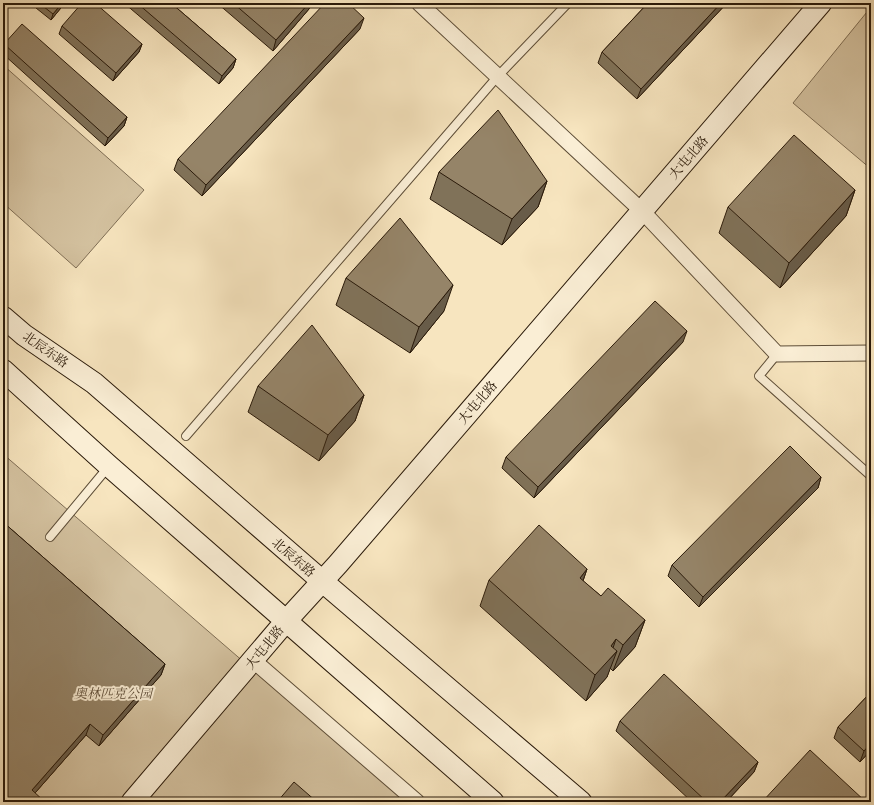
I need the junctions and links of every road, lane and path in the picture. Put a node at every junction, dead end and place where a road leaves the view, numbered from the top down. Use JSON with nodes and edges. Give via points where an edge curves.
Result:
{"nodes":[{"id":1,"x":420,"y":3,"type":"edge"},
{"id":2,"x":568,"y":3,"type":"edge"},
{"id":3,"x":821,"y":3,"type":"edge"},
{"id":4,"x":498,"y":76,"type":"junction"},
{"id":5,"x":642,"y":211,"type":"junction"},
{"id":6,"x":3,"y":317,"type":"edge"},
{"id":7,"x":871,"y":353,"type":"edge"},
{"id":8,"x":778,"y":354,"type":"junction"},
{"id":9,"x":3,"y":370,"type":"edge"},
{"id":10,"x":186,"y":436,"type":"dead end"},
{"id":11,"x":109,"y":466,"type":"junction"},
{"id":12,"x":871,"y":476,"type":"edge"},
{"id":13,"x":50,"y":537,"type":"dead end"},
{"id":14,"x":322,"y":581,"type":"junction"},
{"id":15,"x":286,"y":621,"type":"junction"},
{"id":16,"x":254,"y":661,"type":"junction"},
{"id":17,"x":132,"y":802,"type":"edge"},
{"id":18,"x":417,"y":802,"type":"edge"},
{"id":19,"x":493,"y":802,"type":"edge"},
{"id":20,"x":581,"y":802,"type":"edge"}],
"edges":[{"from":1,"to":4,"type":"street"},
{"from":2,"to":4,"type":"lane"},
{"from":3,"to":5,"type":"main road","name":"大屯北路"},
{"from":4,"to":5,"type":"street"},
{"from":4,"to":10,"type":"lane"},
{"from":5,"to":8,"type":"street"},
{"from":5,"to":14,"type":"main road","name":"大屯北路"},
{"from":6,"to":14,"type":"main road","name":"北辰东路","via":[[24,335],[94,383]]},
{"from":7,"to":8,"type":"street"},
{"from":8,"to":12,"type":"lane","via":[[759,376]]},
{"from":9,"to":11,"type":"main road"},
{"from":11,"to":13,"type":"lane"},
{"from":11,"to":15,"type":"main road"},
{"from":14,"to":15,"type":"main road","name":"大屯北路"},
{"from":14,"to":20,"type":"main road","name":"北辰东路"},
{"from":15,"to":16,"type":"main road","name":"大屯北路"},
{"from":15,"to":19,"type":"main road"},
{"from":16,"to":17,"type":"main road","name":"大屯北路"},
{"from":16,"to":18,"type":"street"}]}
